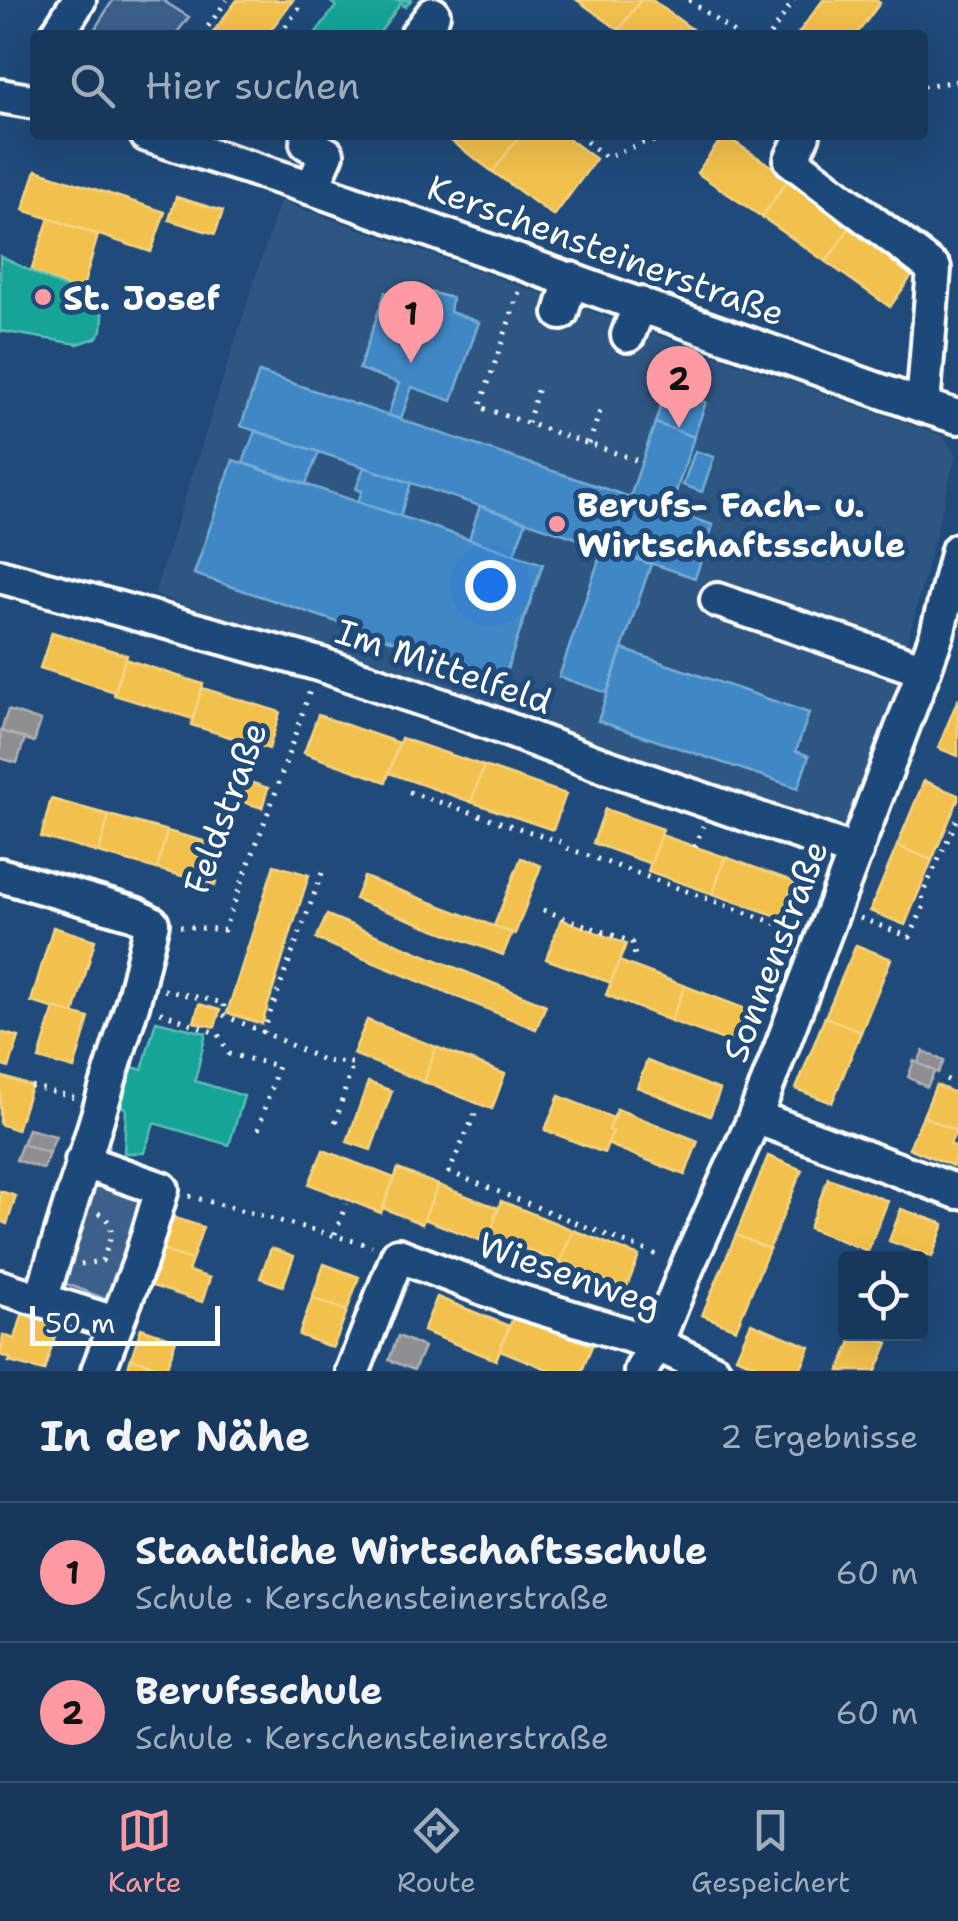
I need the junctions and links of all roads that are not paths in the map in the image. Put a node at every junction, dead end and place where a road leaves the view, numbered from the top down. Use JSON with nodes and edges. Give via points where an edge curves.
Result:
{"nodes":[{"id":1,"x":79,"y":0,"type":"edge"},
{"id":2,"x":60,"y":30,"type":"edge"},
{"id":3,"x":163,"y":140,"type":"edge"},
{"id":4,"x":801,"y":140,"type":"edge"},
{"id":5,"x":325,"y":144,"type":"edge"},
{"id":6,"x":312,"y":188,"type":"junction"},
{"id":7,"x":571,"y":280,"type":"junction"},
{"id":8,"x":640,"y":304,"type":"junction"},
{"id":9,"x":561,"y":313,"type":"dead end"},
{"id":10,"x":628,"y":336,"type":"dead end"},
{"id":11,"x":923,"y":406,"type":"junction"},
{"id":12,"x":958,"y":417,"type":"edge"},
{"id":13,"x":958,"y":550,"type":"edge"},
{"id":14,"x":0,"y":576,"type":"edge"},
{"id":15,"x":717,"y":600,"type":"dead end"},
{"id":16,"x":924,"y":670,"type":"junction"},
{"id":17,"x":856,"y":852,"type":"junction"},
{"id":18,"x":0,"y":875,"type":"edge"},
{"id":19,"x":755,"y":1117,"type":"junction"},
{"id":20,"x":82,"y":1161,"type":"junction"},
{"id":21,"x":958,"y":1192,"type":"edge"},
{"id":22,"x":0,"y":1288,"type":"edge"},
{"id":23,"x":41,"y":1300,"type":"junction"},
{"id":24,"x":115,"y":1323,"type":"junction"},
{"id":25,"x":649,"y":1358,"type":"edge"},
{"id":26,"x":98,"y":1371,"type":"edge"},
{"id":27,"x":353,"y":1371,"type":"edge"},
{"id":28,"x":714,"y":1371,"type":"edge"}],
"edges":[{"from":1,"to":2,"type":"street"},
{"from":3,"to":6,"type":"street","name":"Kerschensteinerstraße"},
{"from":4,"to":11,"type":"street","via":[[791,160],[934,269]]},
{"from":5,"to":6,"type":"street"},
{"from":6,"to":7,"type":"street","name":"Kerschensteinerstraße"},
{"from":7,"to":8,"type":"street","name":"Kerschensteinerstraße"},
{"from":7,"to":9,"type":"street"},
{"from":8,"to":10,"type":"street"},
{"from":8,"to":11,"type":"street","name":"Kerschensteinerstraße"},
{"from":11,"to":12,"type":"street","name":"Kerschensteinerstraße"},
{"from":13,"to":16,"type":"street","name":"Sonnenstraße"},
{"from":14,"to":17,"type":"street","name":"Im Mittelfeld","via":[[320,664]]},
{"from":15,"to":16,"type":"street"},
{"from":16,"to":17,"type":"street","name":"Sonnenstraße"},
{"from":17,"to":19,"type":"street","name":"Sonnenstraße"},
{"from":18,"to":20,"type":"street","name":"Feldstraße","via":[[152,923]]},
{"from":19,"to":21,"type":"street"},
{"from":19,"to":25,"type":"street","name":"Sonnenstraße"},
{"from":20,"to":23,"type":"street"},
{"from":20,"to":24,"type":"street","via":[[162,1188]]},
{"from":22,"to":23,"type":"street"},
{"from":23,"to":24,"type":"street"},
{"from":24,"to":26,"type":"street"},
{"from":25,"to":27,"type":"street","name":"Wiesenweg","via":[[398,1255]]},
{"from":25,"to":28,"type":"street","name":"Wiesenweg"}]}
